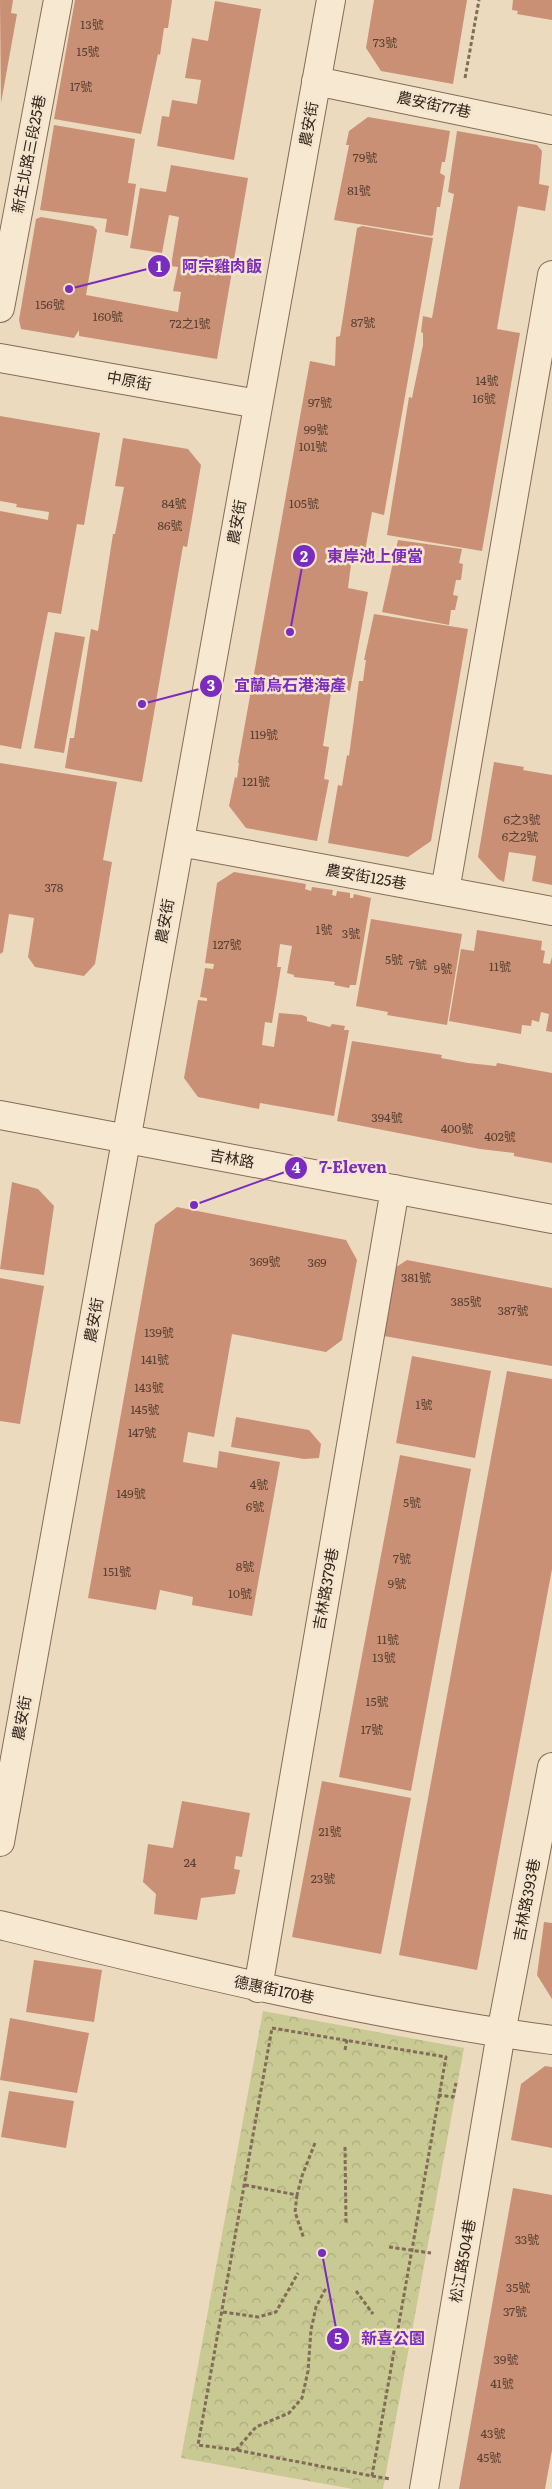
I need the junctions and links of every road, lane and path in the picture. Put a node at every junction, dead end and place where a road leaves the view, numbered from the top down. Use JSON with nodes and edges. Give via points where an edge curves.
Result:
{"nodes":[{"id":1,"x":58,"y":0,"type":"edge"},
{"id":2,"x":331,"y":0,"type":"edge"},
{"id":3,"x":479,"y":0,"type":"edge"},
{"id":4,"x":316,"y":81,"type":"junction"},
{"id":5,"x":459,"y":110,"type":"junction"},
{"id":6,"x":552,"y":130,"type":"edge"},
{"id":7,"x":552,"y":276,"type":"edge"},
{"id":8,"x":0,"y":308,"type":"edge"},
{"id":9,"x":0,"y":358,"type":"edge"},
{"id":10,"x":258,"y":404,"type":"junction"},
{"id":11,"x":180,"y":842,"type":"junction"},
{"id":12,"x":445,"y":891,"type":"junction"},
{"id":13,"x":552,"y":911,"type":"edge"},
{"id":14,"x":0,"y":1116,"type":"edge"},
{"id":15,"x":126,"y":1140,"type":"junction"},
{"id":16,"x":395,"y":1189,"type":"junction"},
{"id":17,"x":552,"y":1219,"type":"edge"},
{"id":18,"x":552,"y":1767,"type":"edge"},
{"id":19,"x":0,"y":1842,"type":"edge"},
{"id":20,"x":0,"y":1925,"type":"edge"},
{"id":21,"x":258,"y":1988,"type":"junction"},
{"id":22,"x":501,"y":2033,"type":"junction"},
{"id":23,"x":552,"y":2040,"type":"edge"},
{"id":24,"x":347,"y":2041,"type":"junction"},
{"id":25,"x":345,"y":2050,"type":"dead end"},
{"id":26,"x":456,"y":2080,"type":"dead end"},
{"id":27,"x":438,"y":2095,"type":"junction"},
{"id":28,"x":315,"y":2143,"type":"dead end"},
{"id":29,"x":345,"y":2147,"type":"dead end"},
{"id":30,"x":245,"y":2185,"type":"junction"},
{"id":31,"x":297,"y":2195,"type":"junction"},
{"id":32,"x":346,"y":2224,"type":"dead end"},
{"id":33,"x":304,"y":2239,"type":"dead end"},
{"id":34,"x":390,"y":2247,"type":"dead end"},
{"id":35,"x":411,"y":2250,"type":"junction"},
{"id":36,"x":298,"y":2273,"type":"dead end"},
{"id":37,"x":326,"y":2288,"type":"dead end"},
{"id":38,"x":356,"y":2291,"type":"dead end"},
{"id":39,"x":223,"y":2312,"type":"junction"},
{"id":40,"x":373,"y":2314,"type":"dead end"},
{"id":41,"x":236,"y":2450,"type":"junction"},
{"id":42,"x":424,"y":2489,"type":"edge"}],
"edges":[{"from":1,"to":8,"type":"street","name":"新生北路三段25巷"},
{"from":2,"to":4,"type":"street","name":"農安街"},
{"from":3,"to":5,"type":"path"},
{"from":4,"to":5,"type":"street","name":"農安街77巷"},
{"from":4,"to":10,"type":"street","name":"農安街"},
{"from":5,"to":6,"type":"street","name":"農安街77巷"},
{"from":7,"to":12,"type":"street"},
{"from":9,"to":10,"type":"street","name":"中原街"},
{"from":10,"to":11,"type":"street","name":"農安街"},
{"from":11,"to":12,"type":"street","name":"農安街125巷"},
{"from":11,"to":15,"type":"street","name":"農安街"},
{"from":12,"to":13,"type":"street","name":"農安街125巷"},
{"from":14,"to":15,"type":"street","name":"吉林路"},
{"from":15,"to":16,"type":"street","name":"吉林路"},
{"from":15,"to":19,"type":"street","name":"農安街"},
{"from":16,"to":17,"type":"street","name":"吉林路"},
{"from":16,"to":21,"type":"street","name":"吉林路379巷"},
{"from":18,"to":22,"type":"street","name":"吉林路393巷"},
{"from":20,"to":21,"type":"street","name":"德惠街170巷"},
{"from":21,"to":22,"type":"street","name":"德惠街170巷"},
{"from":22,"to":23,"type":"street","name":"德惠街170巷"},
{"from":22,"to":42,"type":"street","name":"松江路504巷"},
{"from":24,"to":25,"type":"path"},
{"from":24,"to":27,"type":"path","via":[[446,2057]]},
{"from":24,"to":30,"type":"path","via":[[272,2028]]},
{"from":26,"to":27,"type":"path","via":[[453,2097]]},
{"from":27,"to":35,"type":"path"},
{"from":28,"to":31,"type":"path"},
{"from":29,"to":32,"type":"path"},
{"from":30,"to":31,"type":"path"},
{"from":30,"to":39,"type":"path"},
{"from":31,"to":33,"type":"path","via":[[295,2212]]},
{"from":34,"to":35,"type":"path"},
{"from":35,"to":41,"type":"path","via":[[372,2476]]},
{"from":36,"to":39,"type":"path","via":[[276,2312],[258,2318]]},
{"from":37,"to":41,"type":"path","via":[[316,2307],[302,2398],[289,2412],[256,2426]]},
{"from":38,"to":40,"type":"path"},
{"from":39,"to":41,"type":"path","via":[[198,2445]]}]}
